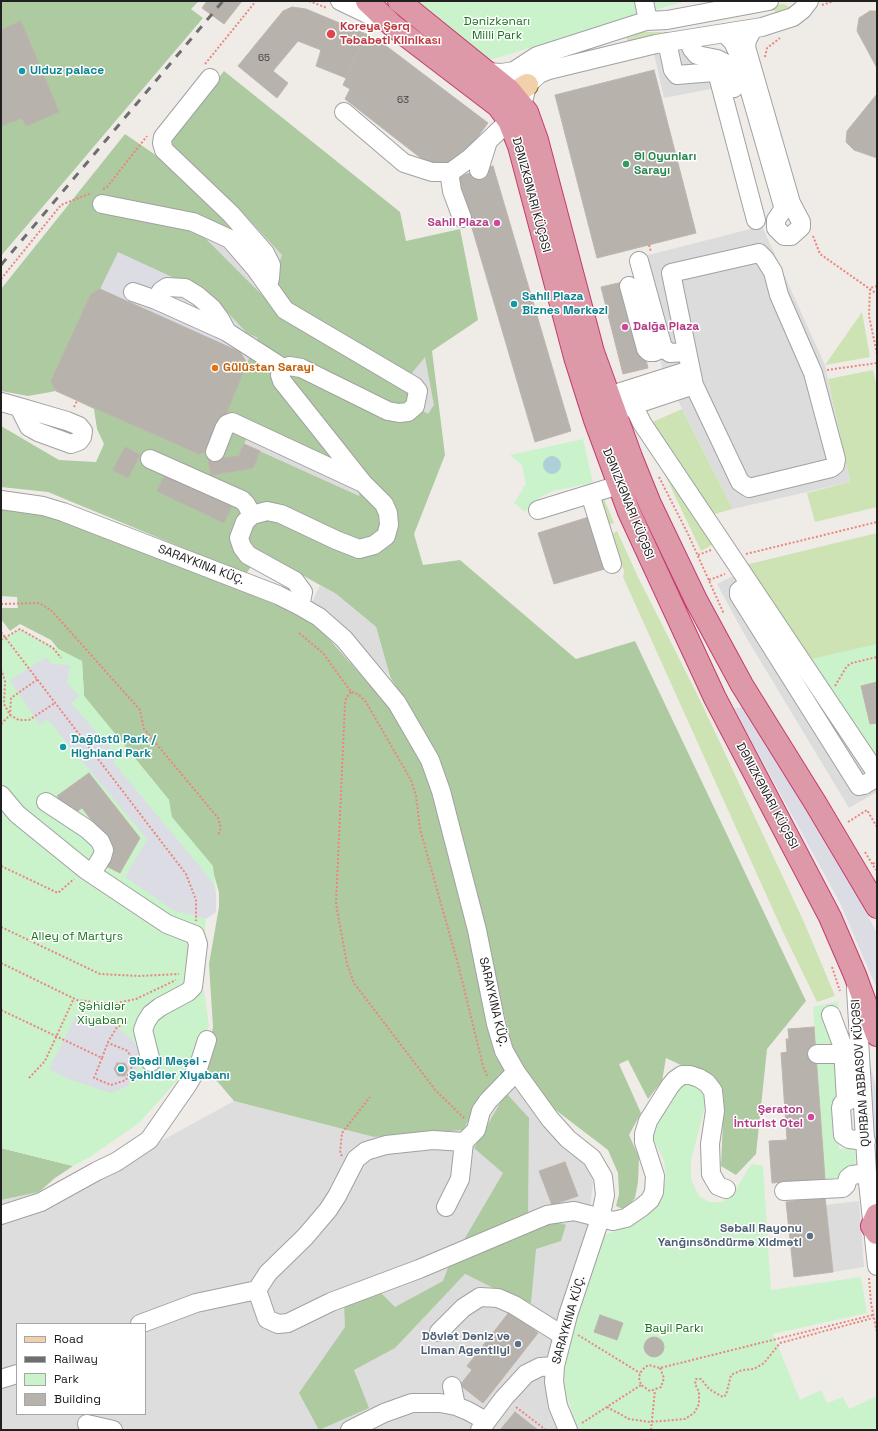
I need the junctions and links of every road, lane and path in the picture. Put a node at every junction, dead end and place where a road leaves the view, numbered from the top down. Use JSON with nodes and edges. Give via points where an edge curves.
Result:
{"nodes":[{"id":1,"x":256,"y":1,"type":"edge"},
{"id":2,"x":340,"y":1,"type":"edge"},
{"id":3,"x":367,"y":1,"type":"edge"},
{"id":4,"x":400,"y":1,"type":"edge"},
{"id":5,"x":644,"y":1,"type":"edge"},
{"id":6,"x":808,"y":1,"type":"edge"},
{"id":7,"x":820,"y":1,"type":"edge"},
{"id":8,"x":834,"y":1,"type":"edge"},
{"id":9,"x":760,"y":15,"type":"edge"},
{"id":10,"x":648,"y":21,"type":"junction"},
{"id":11,"x":392,"y":25,"type":"junction"},
{"id":12,"x":627,"y":27,"type":"junction"},
{"id":13,"x":724,"y":33,"type":"junction"},
{"id":14,"x":785,"y":34,"type":"dead end"},
{"id":15,"x":688,"y":39,"type":"junction"},
{"id":16,"x":662,"y":43,"type":"junction"},
{"id":17,"x":632,"y":50,"type":"junction"},
{"id":18,"x":764,"y":59,"type":"dead end"},
{"id":19,"x":207,"y":72,"type":"joint"},
{"id":20,"x":487,"y":72,"type":"junction"},
{"id":21,"x":518,"y":101,"type":"junction"},
{"id":22,"x":344,"y":112,"type":"dead end"},
{"id":23,"x":150,"y":133,"type":"dead end"},
{"id":24,"x":488,"y":140,"type":"junction"},
{"id":25,"x":480,"y":170,"type":"dead end"},
{"id":26,"x":452,"y":172,"type":"junction"},
{"id":27,"x":98,"y":195,"type":"junction"},
{"id":28,"x":462,"y":218,"type":"dead end"},
{"id":29,"x":756,"y":220,"type":"dead end"},
{"id":30,"x":776,"y":220,"type":"junction"},
{"id":31,"x":812,"y":232,"type":"dead end"},
{"id":32,"x":238,"y":236,"type":"junction"},
{"id":33,"x":649,"y":245,"type":"dead end"},
{"id":34,"x":646,"y":259,"type":"joint"},
{"id":35,"x":1,"y":279,"type":"edge"},
{"id":36,"x":629,"y":286,"type":"dead end"},
{"id":37,"x":877,"y":286,"type":"edge"},
{"id":38,"x":870,"y":288,"type":"junction"},
{"id":39,"x":133,"y":292,"type":"dead end"},
{"id":40,"x":877,"y":294,"type":"edge"},
{"id":41,"x":664,"y":348,"type":"junction"},
{"id":42,"x":686,"y":352,"type":"junction"},
{"id":43,"x":877,"y":354,"type":"edge"},
{"id":44,"x":877,"y":363,"type":"edge"},
{"id":45,"x":283,"y":368,"type":"junction"},
{"id":46,"x":813,"y":373,"type":"junction"},
{"id":47,"x":692,"y":378,"type":"junction"},
{"id":48,"x":1,"y":402,"type":"edge"},
{"id":49,"x":618,"y":404,"type":"junction"},
{"id":50,"x":19,"y":407,"type":"dead end"},
{"id":51,"x":215,"y":452,"type":"dead end"},
{"id":52,"x":150,"y":460,"type":"dead end"},
{"id":53,"x":656,"y":472,"type":"dead end"},
{"id":54,"x":363,"y":483,"type":"junction"},
{"id":55,"x":619,"y":485,"type":"junction"},
{"id":56,"x":590,"y":494,"type":"junction"},
{"id":57,"x":1,"y":500,"type":"edge"},
{"id":58,"x":538,"y":510,"type":"dead end"},
{"id":59,"x":252,"y":515,"type":"junction"},
{"id":60,"x":877,"y":522,"type":"edge"},
{"id":61,"x":716,"y":549,"type":"dead end"},
{"id":62,"x":698,"y":555,"type":"junction"},
{"id":63,"x":612,"y":564,"type":"dead end"},
{"id":64,"x":729,"y":565,"type":"junction"},
{"id":65,"x":709,"y":580,"type":"junction"},
{"id":66,"x":749,"y":583,"type":"junction"},
{"id":67,"x":1,"y":604,"type":"edge"},
{"id":68,"x":300,"y":606,"type":"junction"},
{"id":69,"x":727,"y":620,"type":"dead end"},
{"id":70,"x":1,"y":632,"type":"edge"},
{"id":71,"x":299,"y":633,"type":"dead end"},
{"id":72,"x":5,"y":637,"type":"junction"},
{"id":73,"x":1,"y":640,"type":"edge"},
{"id":74,"x":877,"y":657,"type":"edge"},
{"id":75,"x":61,"y":658,"type":"dead end"},
{"id":76,"x":30,"y":668,"type":"dead end"},
{"id":77,"x":1,"y":669,"type":"edge"},
{"id":78,"x":38,"y":679,"type":"dead end"},
{"id":79,"x":351,"y":692,"type":"junction"},
{"id":80,"x":826,"y":699,"type":"junction"},
{"id":81,"x":56,"y":703,"type":"dead end"},
{"id":82,"x":10,"y":715,"type":"junction"},
{"id":83,"x":1,"y":724,"type":"edge"},
{"id":84,"x":877,"y":776,"type":"edge"},
{"id":85,"x":1,"y":795,"type":"edge"},
{"id":86,"x":46,"y":802,"type":"dead end"},
{"id":87,"x":845,"y":819,"type":"dead end"},
{"id":88,"x":848,"y":822,"type":"junction"},
{"id":89,"x":877,"y":827,"type":"edge"},
{"id":90,"x":851,"y":828,"type":"dead end"},
{"id":91,"x":218,"y":835,"type":"dead end"},
{"id":92,"x":862,"y":846,"type":"dead end"},
{"id":93,"x":877,"y":861,"type":"edge"},
{"id":94,"x":873,"y":864,"type":"junction"},
{"id":95,"x":1,"y":866,"type":"edge"},
{"id":96,"x":89,"y":871,"type":"junction"},
{"id":97,"x":877,"y":871,"type":"edge"},
{"id":98,"x":877,"y":906,"type":"edge"},
{"id":99,"x":1,"y":926,"type":"edge"},
{"id":100,"x":832,"y":966,"type":"dead end"},
{"id":101,"x":183,"y":974,"type":"dead end"},
{"id":102,"x":855,"y":975,"type":"junction"},
{"id":103,"x":841,"y":994,"type":"dead end"},
{"id":104,"x":74,"y":998,"type":"dead end"},
{"id":105,"x":1,"y":1010,"type":"edge"},
{"id":106,"x":831,"y":1015,"type":"dead end"},
{"id":107,"x":135,"y":1020,"type":"dead end"},
{"id":108,"x":877,"y":1036,"type":"edge"},
{"id":109,"x":56,"y":1037,"type":"junction"},
{"id":110,"x":207,"y":1040,"type":"dead end"},
{"id":111,"x":108,"y":1042,"type":"junction"},
{"id":112,"x":817,"y":1054,"type":"dead end"},
{"id":113,"x":848,"y":1055,"type":"junction"},
{"id":114,"x":102,"y":1058,"type":"junction"},
{"id":115,"x":151,"y":1062,"type":"dead end"},
{"id":116,"x":516,"y":1072,"type":"junction"},
{"id":117,"x":29,"y":1078,"type":"dead end"},
{"id":118,"x":497,"y":1090,"type":"junction"},
{"id":119,"x":863,"y":1094,"type":"junction"},
{"id":120,"x":370,"y":1097,"type":"dead end"},
{"id":121,"x":846,"y":1101,"type":"junction"},
{"id":122,"x":470,"y":1136,"type":"junction"},
{"id":123,"x":866,"y":1141,"type":"junction"},
{"id":124,"x":350,"y":1171,"type":"junction"},
{"id":125,"x":868,"y":1173,"type":"junction"},
{"id":126,"x":726,"y":1190,"type":"dead end"},
{"id":127,"x":784,"y":1191,"type":"dead end"},
{"id":128,"x":446,"y":1207,"type":"dead end"},
{"id":129,"x":1,"y":1215,"type":"edge"},
{"id":130,"x":600,"y":1219,"type":"junction"},
{"id":131,"x":875,"y":1225,"type":"edge"},
{"id":132,"x":873,"y":1270,"type":"edge"},
{"id":133,"x":256,"y":1290,"type":"junction"},
{"id":134,"x":873,"y":1317,"type":"junction"},
{"id":135,"x":143,"y":1323,"type":"edge"},
{"id":136,"x":563,"y":1331,"type":"junction"},
{"id":137,"x":439,"y":1332,"type":"dead end"},
{"id":138,"x":877,"y":1333,"type":"edge"},
{"id":139,"x":555,"y":1366,"type":"junction"},
{"id":140,"x":660,"y":1368,"type":"junction"},
{"id":141,"x":640,"y":1373,"type":"junction"},
{"id":142,"x":16,"y":1374,"type":"edge"},
{"id":143,"x":1,"y":1379,"type":"edge"},
{"id":144,"x":641,"y":1385,"type":"junction"},
{"id":145,"x":452,"y":1386,"type":"dead end"},
{"id":146,"x":655,"y":1390,"type":"junction"},
{"id":147,"x":504,"y":1398,"type":"junction"},
{"id":148,"x":456,"y":1406,"type":"junction"},
{"id":149,"x":607,"y":1407,"type":"junction"},
{"id":150,"x":384,"y":1413,"type":"junction"},
{"id":151,"x":652,"y":1422,"type":"junction"},
{"id":152,"x":87,"y":1424,"type":"dead end"},
{"id":153,"x":483,"y":1426,"type":"edge"},
{"id":154,"x":575,"y":1427,"type":"edge"},
{"id":155,"x":113,"y":1430,"type":"edge"},
{"id":156,"x":350,"y":1430,"type":"edge"},
{"id":157,"x":377,"y":1430,"type":"edge"},
{"id":158,"x":546,"y":1430,"type":"edge"},
{"id":159,"x":651,"y":1430,"type":"edge"}],
"edges":[{"from":1,"to":19,"type":"path"},
{"from":2,"to":11,"type":"street"},
{"from":3,"to":11,"type":"highway"},
{"from":4,"to":20,"type":"highway"},
{"from":5,"to":10,"type":"street"},
{"from":6,"to":9,"type":"street","via":[[793,17]]},
{"from":7,"to":8,"type":"path","via":[[823,6]]},
{"from":9,"to":10,"type":"street"},
{"from":9,"to":12,"type":"street","via":[[671,29]]},
{"from":9,"to":13,"type":"street"},
{"from":9,"to":16,"type":"street","via":[[686,33]]},
{"from":9,"to":30,"type":"street","via":[[746,47],[791,203],[800,218],[801,227],[791,236],[784,236],[776,228]]},
{"from":10,"to":12,"type":"street"},
{"from":11,"to":21,"type":"highway","via":[[498,106]]},
{"from":12,"to":17,"type":"street","via":[[622,41]]},
{"from":12,"to":20,"type":"street","via":[[537,56],[514,71]]},
{"from":13,"to":15,"type":"street"},
{"from":13,"to":30,"type":"street","via":[[733,42],[740,57],[783,206]]},
{"from":14,"to":18,"type":"path","via":[[767,48]]},
{"from":15,"to":16,"type":"street"},
{"from":15,"to":30,"type":"street","via":[[697,55],[725,63],[765,212],[767,216]]},
{"from":16,"to":17,"type":"street"},
{"from":16,"to":29,"type":"street","via":[[677,75],[714,72],[718,76]]},
{"from":17,"to":21,"type":"street","via":[[539,74]]},
{"from":19,"to":32,"type":"street","via":[[163,137],[162,143],[164,150],[231,214]]},
{"from":20,"to":21,"type":"highway"},
{"from":21,"to":24,"type":"street"},
{"from":21,"to":49,"type":"highway","via":[[527,112],[537,140],[593,352]]},
{"from":21,"to":55,"type":"highway","via":[[521,153],[575,358]]},
{"from":22,"to":26,"type":"street","via":[[404,163],[432,172]]},
{"from":23,"to":27,"type":"path"},
{"from":24,"to":25,"type":"street"},
{"from":24,"to":26,"type":"street"},
{"from":26,"to":28,"type":"street","via":[[452,191]]},
{"from":27,"to":32,"type":"street"},
{"from":27,"to":35,"type":"path","via":[[61,205]]},
{"from":31,"to":38,"type":"path","via":[[820,254]]},
{"from":32,"to":45,"type":"street","via":[[265,253],[270,265],[268,286],[285,310],[406,380],[418,391],[416,406],[408,412],[399,414],[388,411],[301,368]]},
{"from":33,"to":34,"type":"path"},
{"from":34,"to":41,"type":"street"},
{"from":36,"to":41,"type":"street","via":[[646,349],[654,352]]},
{"from":37,"to":38,"type":"path"},
{"from":38,"to":40,"type":"path"},
{"from":38,"to":43,"type":"path","via":[[869,316]]},
{"from":39,"to":45,"type":"street","via":[[227,332]]},
{"from":41,"to":42,"type":"street","via":[[670,353]]},
{"from":42,"to":46,"type":"street","via":[[671,273],[759,253],[773,272],[779,295]]},
{"from":42,"to":47,"type":"street"},
{"from":44,"to":46,"type":"path"},
{"from":45,"to":54,"type":"street","via":[[280,375],[282,381]]},
{"from":46,"to":47,"type":"street","via":[[836,459],[835,465],[749,488],[740,482]]},
{"from":47,"to":49,"type":"street"},
{"from":47,"to":49,"type":"street"},
{"from":48,"to":50,"type":"street"},
{"from":49,"to":64,"type":"street","via":[[642,423]]},
{"from":49,"to":98,"type":"highway","via":[[650,504],[716,640]]},
{"from":51,"to":54,"type":"street","via":[[224,429],[232,422]]},
{"from":52,"to":59,"type":"street","via":[[242,500]]},
{"from":53,"to":62,"type":"path"},
{"from":54,"to":59,"type":"street","via":[[384,504],[388,513],[389,525],[386,536],[374,545],[359,549],[267,510]]},
{"from":55,"to":56,"type":"street"},
{"from":55,"to":102,"type":"highway","via":[[642,542],[693,652],[830,917]]},
{"from":56,"to":58,"type":"street"},
{"from":56,"to":63,"type":"street"},
{"from":57,"to":68,"type":"street","name":"SARAYKINA KÜÇ.","via":[[43,506],[63,512],[278,595]]},
{"from":59,"to":68,"type":"street","via":[[241,531],[239,538],[242,547],[248,555],[295,581],[303,592]]},
{"from":60,"to":64,"type":"path"},
{"from":61,"to":62,"type":"path"},
{"from":62,"to":65,"type":"path"},
{"from":64,"to":65,"type":"path"},
{"from":64,"to":66,"type":"street"},
{"from":65,"to":69,"type":"path"},
{"from":66,"to":80,"type":"street"},
{"from":66,"to":84,"type":"street","via":[[739,591],[739,595],[859,786]]},
{"from":67,"to":91,"type":"path","via":[[39,603],[51,610],[140,710],[144,730],[218,818],[221,828]]},
{"from":68,"to":116,"type":"street","name":"SARAYKINA KÜÇ.","via":[[332,627],[375,675],[423,747],[439,785],[477,930],[496,1024],[504,1051]]},
{"from":70,"to":72,"type":"path"},
{"from":71,"to":79,"type":"path","via":[[323,653]]},
{"from":72,"to":73,"type":"path"},
{"from":72,"to":75,"type":"path","via":[[20,629],[53,648]]},
{"from":72,"to":76,"type":"path"},
{"from":74,"to":80,"type":"path","via":[[847,666]]},
{"from":77,"to":82,"type":"path","via":[[5,681],[4,704]]},
{"from":78,"to":82,"type":"path","via":[[11,698]]},
{"from":79,"to":118,"type":"path","via":[[358,694],[366,702],[411,780],[416,796],[420,829],[458,964],[483,1066]]},
{"from":79,"to":122,"type":"path","via":[[345,704],[336,904],[347,964],[354,983]]},
{"from":80,"to":84,"type":"street"},
{"from":81,"to":82,"type":"path","via":[[29,720],[19,720]]},
{"from":82,"to":83,"type":"path"},
{"from":85,"to":96,"type":"street","via":[[17,814]]},
{"from":86,"to":96,"type":"street","via":[[87,829],[100,841],[104,850],[102,857]]},
{"from":87,"to":88,"type":"path"},
{"from":88,"to":89,"type":"path","via":[[867,810]]},
{"from":88,"to":90,"type":"path"},
{"from":92,"to":94,"type":"path"},
{"from":93,"to":94,"type":"path"},
{"from":94,"to":97,"type":"path"},
{"from":95,"to":96,"type":"path","via":[[58,893]]},
{"from":96,"to":115,"type":"street","via":[[167,924],[195,934],[197,939],[193,987],[160,1007],[146,1022],[144,1030]]},
{"from":99,"to":101,"type":"path","via":[[100,974]]},
{"from":100,"to":103,"type":"path"},
{"from":102,"to":108,"type":"highway"},
{"from":102,"to":119,"type":"street","name":"QURBAN ABBASOV KÜÇƏSI"},
{"from":104,"to":109,"type":"path"},
{"from":105,"to":109,"type":"path"},
{"from":106,"to":113,"type":"street"},
{"from":107,"to":111,"type":"path","via":[[117,1028]]},
{"from":109,"to":114,"type":"path"},
{"from":109,"to":117,"type":"path","via":[[45,1061]]},
{"from":110,"to":129,"type":"street","via":[[188,1084],[149,1140],[116,1162],[41,1202]]},
{"from":111,"to":114,"type":"path"},
{"from":111,"to":114,"type":"path","via":[[126,1050],[132,1057],[133,1064],[126,1080],[111,1085],[94,1078]]},
{"from":112,"to":113,"type":"street"},
{"from":113,"to":121,"type":"street"},
{"from":116,"to":118,"type":"street"},
{"from":116,"to":130,"type":"street","name":"SARAYKINA KÜÇ.","via":[[559,1130],[598,1165],[604,1182],[604,1204]]},
{"from":118,"to":122,"type":"street","via":[[481,1111]]},
{"from":119,"to":121,"type":"street"},
{"from":119,"to":123,"type":"street","name":"QURBAN ABBASOV KÜÇƏSI"},
{"from":120,"to":124,"type":"path","via":[[342,1134],[340,1153]]},
{"from":121,"to":123,"type":"street","via":[[841,1108],[843,1135],[849,1140]]},
{"from":122,"to":124,"type":"street","via":[[379,1146],[366,1151],[356,1159]]},
{"from":122,"to":128,"type":"street","via":[[460,1180]]},
{"from":123,"to":125,"type":"street","name":"QURBAN ABBASOV KÜÇƏSI"},
{"from":124,"to":133,"type":"street","via":[[328,1210],[268,1273]]},
{"from":125,"to":127,"type":"street","via":[[852,1175],[843,1188]]},
{"from":125,"to":131,"type":"street","name":"QURBAN ABBASOV KÜÇƏSI"},
{"from":126,"to":130,"type":"street","via":[[718,1186],[710,1167],[710,1144],[715,1110],[713,1091],[699,1078],[682,1076],[674,1080],[670,1086],[648,1121],[644,1134],[656,1185],[650,1200],[635,1214],[626,1218],[613,1221]]},
{"from":130,"to":133,"type":"street","via":[[574,1211],[547,1215],[419,1269],[331,1302],[288,1323],[278,1324],[267,1319]]},
{"from":130,"to":136,"type":"street","name":"SARAYKINA KÜÇ."},
{"from":131,"to":132,"type":"street","name":"QURBAN ABBASOV KÜÇƏSI"},
{"from":132,"to":134,"type":"path"},
{"from":133,"to":135,"type":"street","via":[[196,1303]]},
{"from":134,"to":138,"type":"path"},
{"from":134,"to":140,"type":"path"},
{"from":134,"to":151,"type":"path","via":[[780,1343],[764,1363],[754,1369],[742,1370],[731,1375],[726,1395],[723,1397],[709,1389],[701,1379],[696,1379],[699,1404],[694,1413],[685,1419]]},
{"from":136,"to":137,"type":"street","via":[[498,1298],[480,1297],[463,1308]]},
{"from":136,"to":139,"type":"street","name":"SARAYKINA KÜÇ."},
{"from":136,"to":141,"type":"path"},
{"from":139,"to":147,"type":"street","via":[[540,1367],[526,1374]]},
{"from":139,"to":154,"type":"street","name":"SARAYKINA KÜÇ.","via":[[554,1382],[558,1406]]},
{"from":140,"to":141,"type":"path","via":[[649,1365]]},
{"from":140,"to":146,"type":"path","via":[[664,1374],[664,1382]]},
{"from":141,"to":144,"type":"path"},
{"from":142,"to":143,"type":"street"},
{"from":144,"to":146,"type":"path","via":[[646,1389]]},
{"from":144,"to":149,"type":"path"},
{"from":145,"to":148,"type":"street"},
{"from":146,"to":151,"type":"path"},
{"from":147,"to":153,"type":"street"},
{"from":147,"to":158,"type":"path"},
{"from":148,"to":150,"type":"street","via":[[412,1403]]},
{"from":148,"to":153,"type":"street","via":[[468,1411]]},
{"from":149,"to":151,"type":"path","via":[[629,1419]]},
{"from":149,"to":154,"type":"path"},
{"from":150,"to":156,"type":"street"},
{"from":150,"to":157,"type":"street"},
{"from":151,"to":159,"type":"path"},
{"from":152,"to":155,"type":"street"}]}
